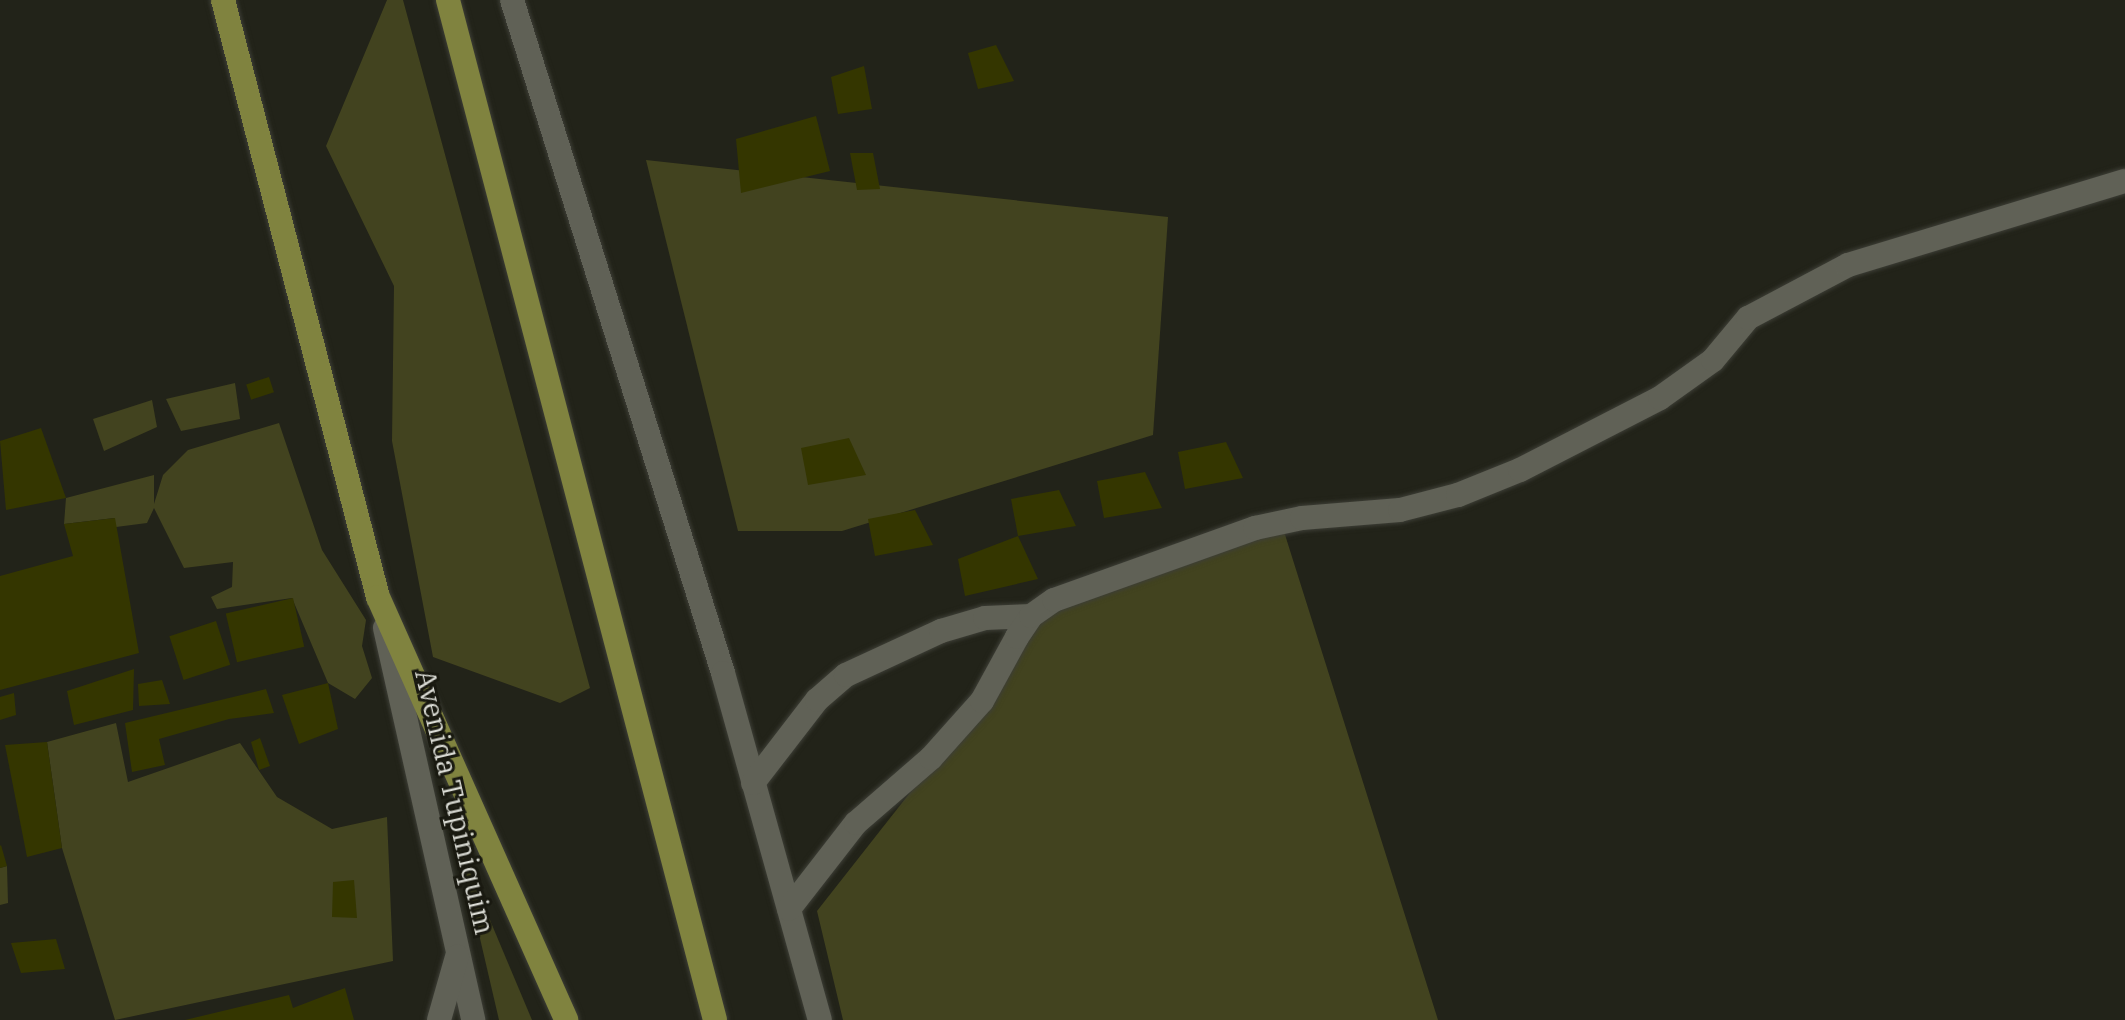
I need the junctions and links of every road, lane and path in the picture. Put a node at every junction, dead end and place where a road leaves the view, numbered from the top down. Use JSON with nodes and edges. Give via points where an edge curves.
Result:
{"nodes":[{"id":1,"x":223,"y":0,"type":"edge"},
{"id":2,"x":448,"y":0,"type":"edge"},
{"id":3,"x":512,"y":0,"type":"edge"},
{"id":4,"x":2125,"y":181,"type":"edge"},
{"id":5,"x":378,"y":597,"type":"junction"},
{"id":6,"x":1031,"y":616,"type":"junction"},
{"id":7,"x":753,"y":783,"type":"junction"},
{"id":8,"x":789,"y":909,"type":"junction"},
{"id":9,"x":458,"y":955,"type":"junction"},
{"id":10,"x":439,"y":1020,"type":"edge"},
{"id":11,"x":473,"y":1020,"type":"edge"},
{"id":12,"x":566,"y":1020,"type":"edge"},
{"id":13,"x":715,"y":1020,"type":"edge"},
{"id":14,"x":820,"y":1020,"type":"edge"}],
"edges":[{"from":1,"to":5,"type":"main road"},
{"from":2,"to":13,"type":"main road"},
{"from":3,"to":7,"type":"street","via":[[648,425]]},
{"from":4,"to":6,"type":"street","via":[[1848,265],[1748,318],[1713,360],[1660,398],[1470,490],[1400,510],[1255,528],[1054,600]]},
{"from":5,"to":9,"type":"street","name":"Avenida Tupiniquim"},
{"from":5,"to":12,"type":"main road"},
{"from":6,"to":7,"type":"street","via":[[985,618],[941,631],[846,675],[817,700]]},
{"from":6,"to":8,"type":"street","via":[[982,701],[931,758],[856,823]]},
{"from":7,"to":8,"type":"street"},
{"from":8,"to":14,"type":"street"},
{"from":9,"to":10,"type":"street"},
{"from":9,"to":11,"type":"street","name":"Avenida Tupiniquim"}]}
